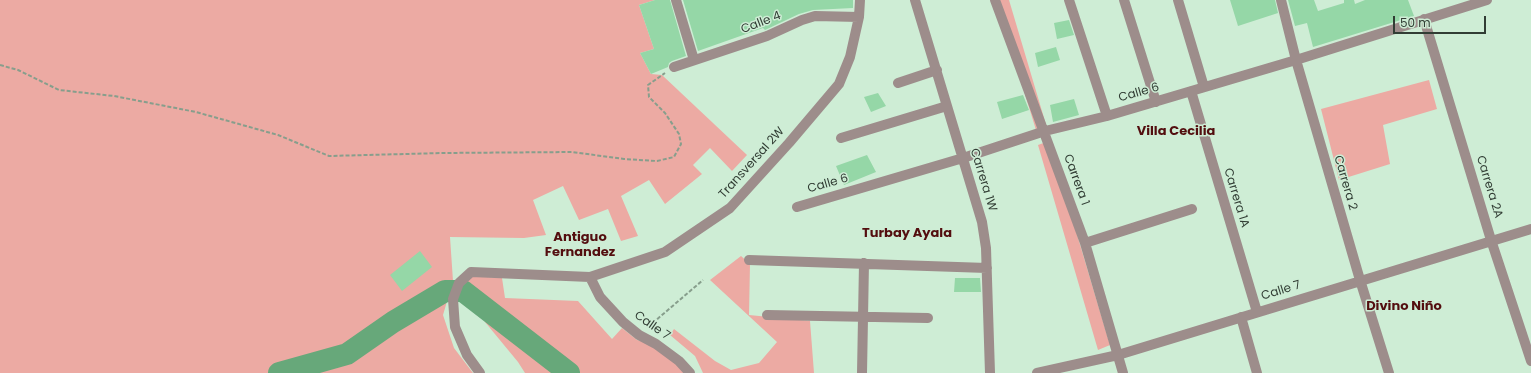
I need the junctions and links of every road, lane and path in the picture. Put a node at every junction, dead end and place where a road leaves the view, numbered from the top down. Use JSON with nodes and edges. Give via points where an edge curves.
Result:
{"nodes":[{"id":1,"x":676,"y":0,"type":"edge"},
{"id":2,"x":860,"y":0,"type":"edge"},
{"id":3,"x":915,"y":0,"type":"edge"},
{"id":4,"x":996,"y":0,"type":"edge"},
{"id":5,"x":1069,"y":0,"type":"edge"},
{"id":6,"x":1124,"y":0,"type":"edge"},
{"id":7,"x":1178,"y":0,"type":"edge"},
{"id":8,"x":1281,"y":0,"type":"edge"},
{"id":9,"x":1487,"y":0,"type":"edge"},
{"id":10,"x":859,"y":17,"type":"junction"},
{"id":11,"x":1424,"y":19,"type":"junction"},
{"id":12,"x":694,"y":60,"type":"junction"},
{"id":13,"x":1296,"y":60,"type":"junction"},
{"id":14,"x":0,"y":65,"type":"edge"},
{"id":15,"x":674,"y":67,"type":"joint"},
{"id":16,"x":937,"y":70,"type":"junction"},
{"id":17,"x":898,"y":83,"type":"dead end"},
{"id":18,"x":1204,"y":87,"type":"junction"},
{"id":19,"x":1191,"y":91,"type":"junction"},
{"id":20,"x":1156,"y":102,"type":"junction"},
{"id":21,"x":948,"y":106,"type":"junction"},
{"id":22,"x":1106,"y":116,"type":"junction"},
{"id":23,"x":1045,"y":131,"type":"junction"},
{"id":24,"x":841,"y":138,"type":"dead end"},
{"id":25,"x":963,"y":158,"type":"junction"},
{"id":26,"x":797,"y":207,"type":"dead end"},
{"id":27,"x":1192,"y":209,"type":"dead end"},
{"id":28,"x":1531,"y":229,"type":"edge"},
{"id":29,"x":1491,"y":240,"type":"junction"},
{"id":30,"x":1085,"y":242,"type":"junction"},
{"id":31,"x":749,"y":260,"type":"dead end"},
{"id":32,"x":864,"y":264,"type":"junction"},
{"id":33,"x":987,"y":268,"type":"junction"},
{"id":34,"x":590,"y":277,"type":"junction"},
{"id":35,"x":703,"y":280,"type":"dead end"},
{"id":36,"x":1360,"y":280,"type":"junction"},
{"id":37,"x":1257,"y":312,"type":"junction"},
{"id":38,"x":766,"y":315,"type":"dead end"},
{"id":39,"x":1241,"y":317,"type":"junction"},
{"id":40,"x":862,"y":318,"type":"junction"},
{"id":41,"x":928,"y":318,"type":"dead end"},
{"id":42,"x":639,"y":335,"type":"junction"},
{"id":43,"x":1118,"y":355,"type":"junction"},
{"id":44,"x":1531,"y":361,"type":"edge"},
{"id":45,"x":480,"y":373,"type":"edge"},
{"id":46,"x":690,"y":373,"type":"edge"},
{"id":47,"x":862,"y":373,"type":"edge"},
{"id":48,"x":990,"y":373,"type":"edge"},
{"id":49,"x":1038,"y":373,"type":"edge"},
{"id":50,"x":1123,"y":373,"type":"edge"},
{"id":51,"x":1257,"y":373,"type":"edge"},
{"id":52,"x":1389,"y":373,"type":"edge"}],
"edges":[{"from":1,"to":12,"type":"street"},
{"from":2,"to":10,"type":"street","name":"Transversal 2W"},
{"from":3,"to":16,"type":"street","name":"Carrera 1W"},
{"from":4,"to":23,"type":"street","name":"Carrera 1"},
{"from":5,"to":22,"type":"street"},
{"from":6,"to":20,"type":"street"},
{"from":7,"to":18,"type":"street"},
{"from":8,"to":13,"type":"street","name":"Carrera 2"},
{"from":9,"to":11,"type":"street","name":"Calle 6"},
{"from":10,"to":12,"type":"street","name":"Calle 4","via":[[815,16],[767,36]]},
{"from":10,"to":34,"type":"street","name":"Transversal 2W","via":[[850,56],[839,84],[730,208],[665,252]]},
{"from":11,"to":13,"type":"street","name":"Calle 6"},
{"from":11,"to":29,"type":"street","name":"Carrera 2A"},
{"from":12,"to":15,"type":"street","name":"Calle 4"},
{"from":13,"to":18,"type":"street","name":"Calle 6"},
{"from":13,"to":36,"type":"street","name":"Carrera 2"},
{"from":14,"to":15,"type":"path","via":[[18,70],[59,90],[114,96],[196,112],[278,134],[329,156],[572,152],[657,161],[674,157],[681,144],[679,134],[665,113],[649,97],[648,85]]},
{"from":16,"to":17,"type":"street"},
{"from":16,"to":21,"type":"street","name":"Carrera 1W"},
{"from":18,"to":19,"type":"street","name":"Calle 6"},
{"from":19,"to":20,"type":"street","name":"Calle 6"},
{"from":19,"to":37,"type":"street","name":"Carrera 1A"},
{"from":20,"to":22,"type":"street","name":"Calle 6"},
{"from":21,"to":24,"type":"street"},
{"from":21,"to":25,"type":"street","name":"Carrera 1W"},
{"from":22,"to":23,"type":"street","name":"Calle 6"},
{"from":23,"to":25,"type":"street","name":"Calle 6"},
{"from":23,"to":30,"type":"street","name":"Carrera 1"},
{"from":25,"to":26,"type":"street","name":"Calle 6"},
{"from":25,"to":33,"type":"street","name":"Carrera 1W","via":[[982,222]]},
{"from":27,"to":30,"type":"street"},
{"from":28,"to":29,"type":"street","name":"Calle 7"},
{"from":29,"to":36,"type":"street","name":"Calle 7"},
{"from":29,"to":44,"type":"street","name":"Carrera 2A"},
{"from":30,"to":43,"type":"street","name":"Carrera 1"},
{"from":31,"to":32,"type":"street"},
{"from":32,"to":33,"type":"street"},
{"from":32,"to":40,"type":"street"},
{"from":33,"to":48,"type":"street","name":"Carrera 1W"},
{"from":34,"to":42,"type":"street","name":"Calle 7","via":[[600,297]]},
{"from":34,"to":45,"type":"street","name":"Transversal 2W","via":[[471,272],[459,283],[453,299],[456,327],[467,355]]},
{"from":35,"to":42,"type":"path"},
{"from":36,"to":37,"type":"street","name":"Calle 7"},
{"from":36,"to":52,"type":"street","name":"Carrera 2"},
{"from":37,"to":39,"type":"street","name":"Calle 7"},
{"from":38,"to":40,"type":"street"},
{"from":39,"to":43,"type":"street","name":"Calle 7"},
{"from":39,"to":51,"type":"street"},
{"from":40,"to":41,"type":"street"},
{"from":40,"to":47,"type":"street"},
{"from":42,"to":46,"type":"street","name":"Calle 7","via":[[656,344]]},
{"from":43,"to":49,"type":"street","name":"Calle 7"},
{"from":43,"to":50,"type":"street","name":"Carrera 1"}]}
